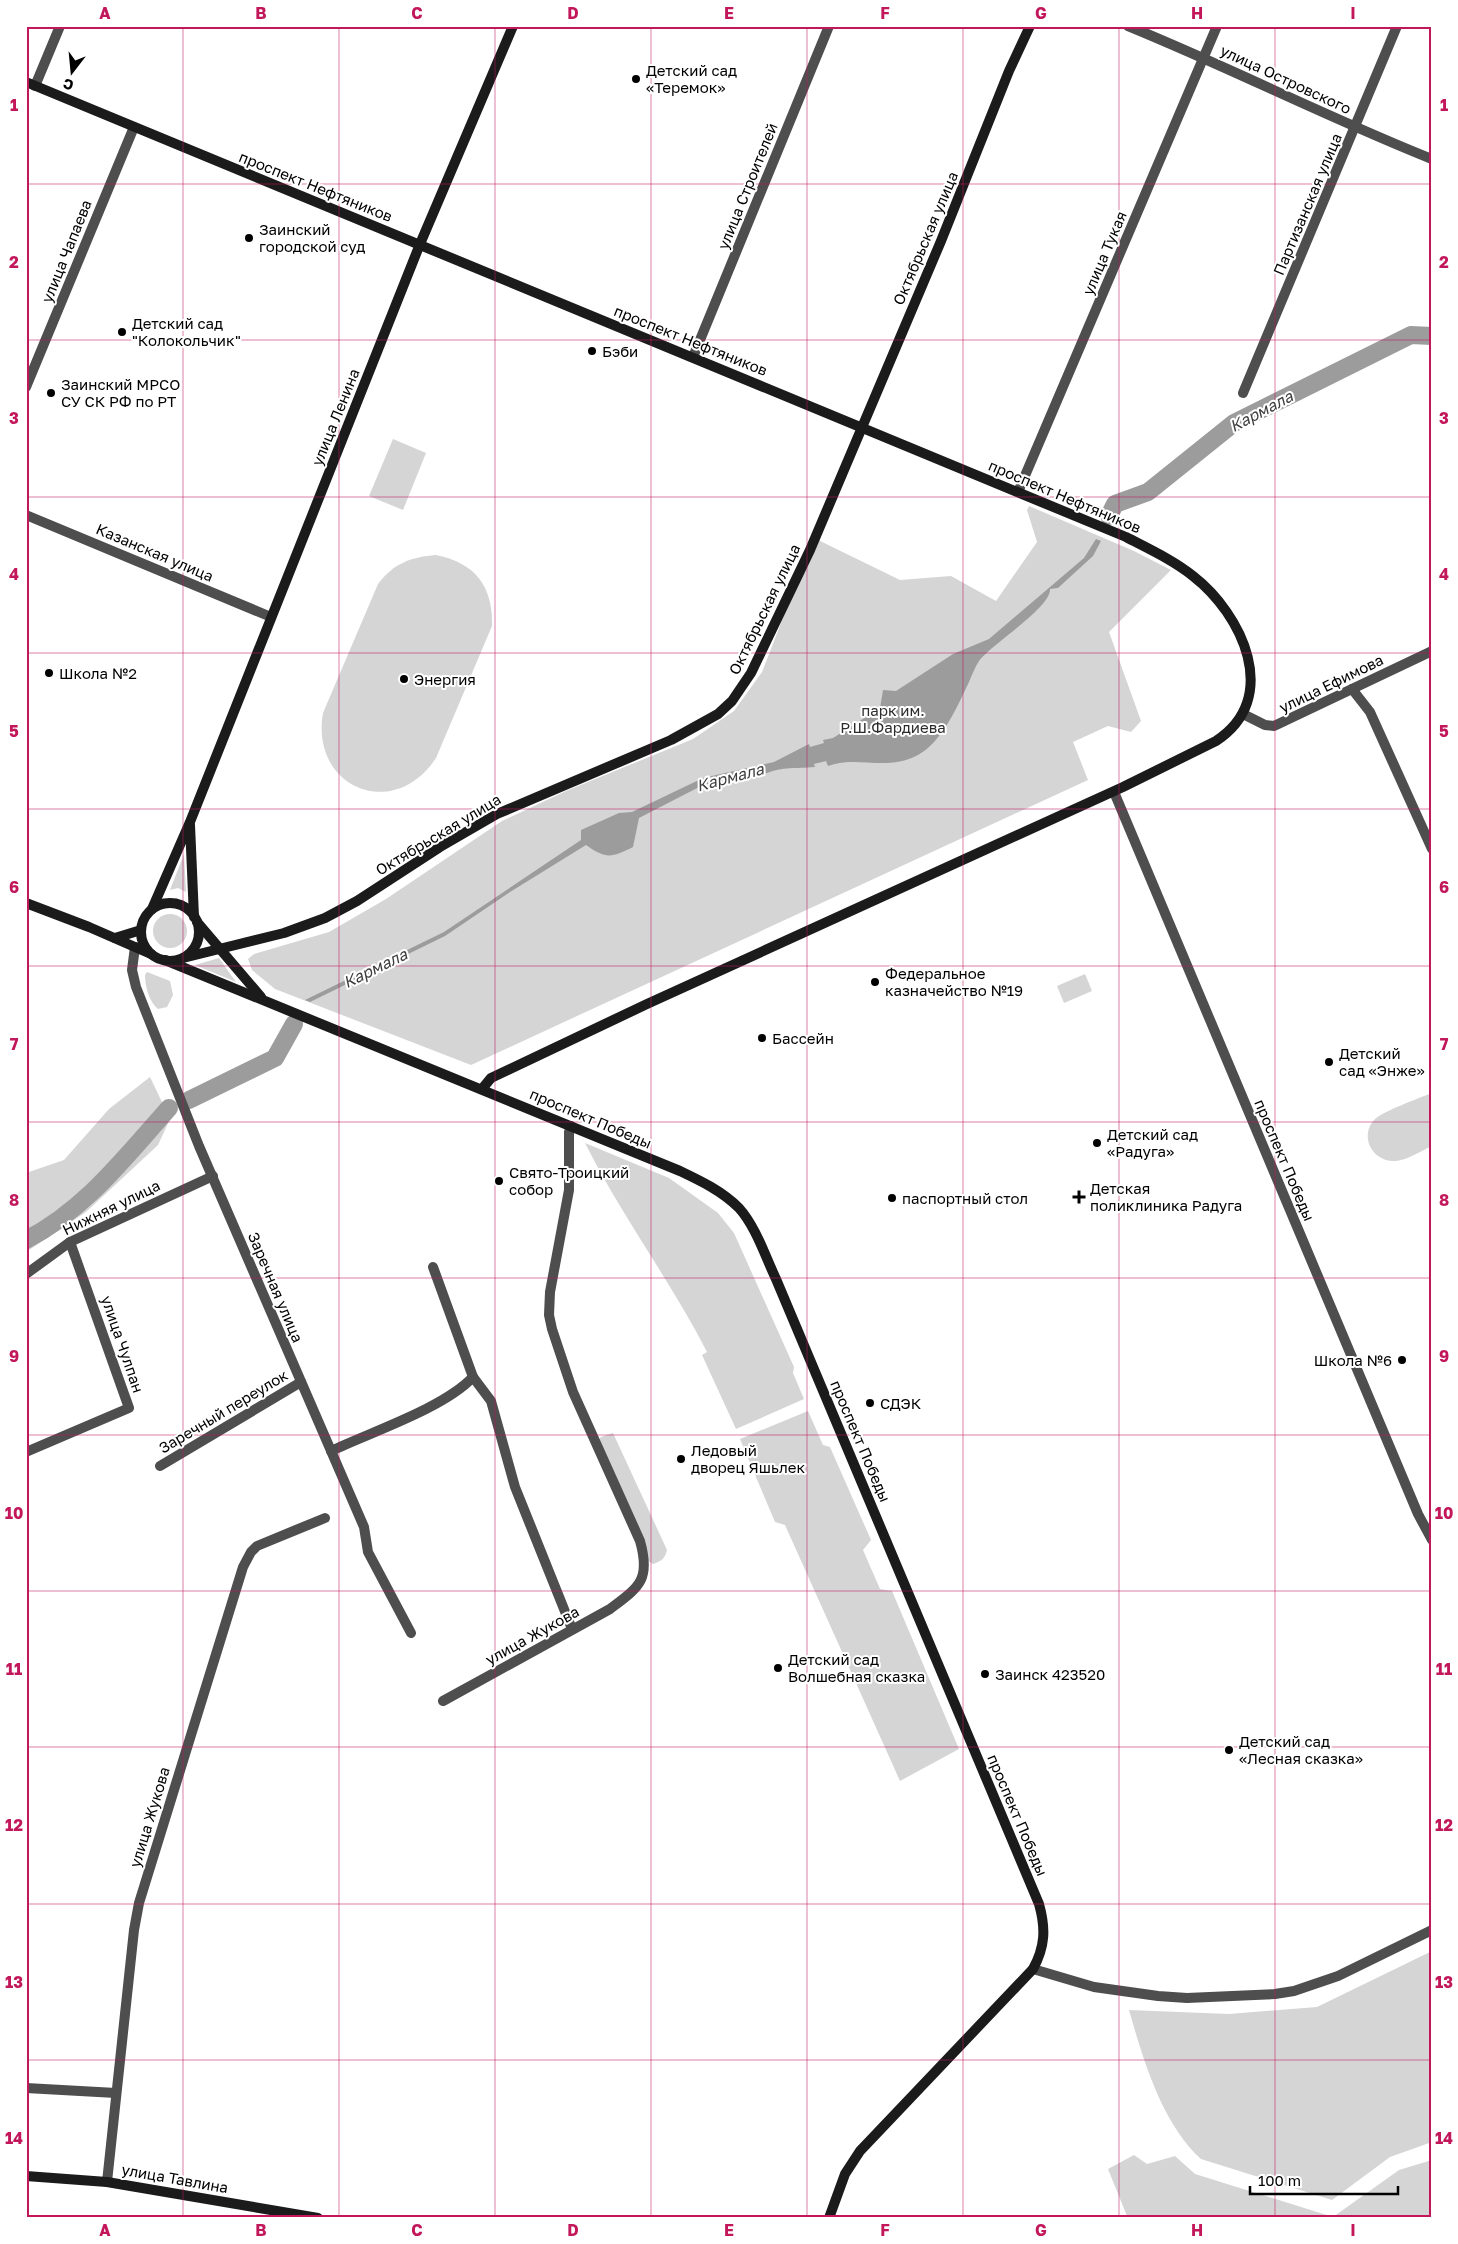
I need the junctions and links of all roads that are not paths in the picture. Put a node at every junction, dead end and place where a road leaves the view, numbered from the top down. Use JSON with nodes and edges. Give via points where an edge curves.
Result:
{"nodes":[{"id":1,"x":60,"y":26,"type":"edge"},
{"id":2,"x":513,"y":26,"type":"edge"},
{"id":3,"x":829,"y":26,"type":"edge"},
{"id":4,"x":1030,"y":26,"type":"edge"},
{"id":5,"x":1128,"y":26,"type":"edge"},
{"id":6,"x":1217,"y":26,"type":"edge"},
{"id":7,"x":1397,"y":26,"type":"edge"},
{"id":8,"x":1205,"y":57,"type":"junction"},
{"id":9,"x":30,"y":84,"type":"edge"},
{"id":10,"x":134,"y":127,"type":"junction"},
{"id":11,"x":1356,"y":128,"type":"junction"},
{"id":12,"x":1432,"y":158,"type":"edge"},
{"id":13,"x":420,"y":244,"type":"junction"},
{"id":14,"x":693,"y":357,"type":"junction"},
{"id":15,"x":26,"y":386,"type":"edge"},
{"id":16,"x":1243,"y":393,"type":"dead end"},
{"id":17,"x":861,"y":427,"type":"junction"},
{"id":18,"x":1018,"y":492,"type":"junction"},
{"id":19,"x":26,"y":515,"type":"edge"},
{"id":20,"x":271,"y":617,"type":"junction"},
{"id":21,"x":1432,"y":651,"type":"edge"},
{"id":22,"x":1352,"y":689,"type":"junction"},
{"id":23,"x":1243,"y":714,"type":"junction"},
{"id":24,"x":1114,"y":792,"type":"junction"},
{"id":25,"x":190,"y":822,"type":"junction"},
{"id":26,"x":1432,"y":849,"type":"edge"},
{"id":27,"x":26,"y":903,"type":"edge"},
{"id":28,"x":152,"y":909,"type":"junction"},
{"id":29,"x":196,"y":919,"type":"junction"},
{"id":30,"x":141,"y":930,"type":"junction"},
{"id":31,"x":115,"y":938,"type":"junction"},
{"id":32,"x":135,"y":947,"type":"junction"},
{"id":33,"x":219,"y":950,"type":"junction"},
{"id":34,"x":154,"y":956,"type":"junction"},
{"id":35,"x":183,"y":958,"type":"junction"},
{"id":36,"x":165,"y":960,"type":"junction"},
{"id":37,"x":263,"y":999,"type":"junction"},
{"id":38,"x":482,"y":1089,"type":"junction"},
{"id":39,"x":571,"y":1126,"type":"junction"},
{"id":40,"x":213,"y":1176,"type":"junction"},
{"id":41,"x":70,"y":1242,"type":"junction"},
{"id":42,"x":433,"y":1267,"type":"dead end"},
{"id":43,"x":26,"y":1274,"type":"edge"},
{"id":44,"x":473,"y":1377,"type":"junction"},
{"id":45,"x":301,"y":1382,"type":"junction"},
{"id":46,"x":331,"y":1451,"type":"junction"},
{"id":47,"x":26,"y":1452,"type":"edge"},
{"id":48,"x":160,"y":1466,"type":"dead end"},
{"id":49,"x":325,"y":1518,"type":"dead end"},
{"id":50,"x":1432,"y":1540,"type":"edge"},
{"id":51,"x":572,"y":1629,"type":"junction"},
{"id":52,"x":411,"y":1632,"type":"dead end"},
{"id":53,"x":443,"y":1701,"type":"dead end"},
{"id":54,"x":1432,"y":1930,"type":"edge"},
{"id":55,"x":1033,"y":1969,"type":"junction"},
{"id":56,"x":26,"y":2088,"type":"edge"},
{"id":57,"x":116,"y":2093,"type":"junction"},
{"id":58,"x":26,"y":2176,"type":"edge"},
{"id":59,"x":107,"y":2182,"type":"junction"},
{"id":60,"x":318,"y":2218,"type":"edge"},
{"id":61,"x":829,"y":2218,"type":"edge"}],
"edges":[{"from":1,"to":9,"type":"street"},
{"from":2,"to":13,"type":"main road","name":"улица Ленина"},
{"from":3,"to":14,"type":"street","name":"улица Строителей"},
{"from":4,"to":17,"type":"main road","name":"Октябрьская улица"},
{"from":5,"to":8,"type":"street","name":"улица Островского"},
{"from":6,"to":8,"type":"street","name":"улица Тукая"},
{"from":7,"to":11,"type":"street","name":"Партизанская улица"},
{"from":8,"to":11,"type":"street","name":"улица Островского"},
{"from":8,"to":18,"type":"street","name":"улица Тукая"},
{"from":9,"to":10,"type":"main road","name":"проспект Нефтяников"},
{"from":10,"to":13,"type":"main road","name":"проспект Нефтяников"},
{"from":10,"to":15,"type":"street","name":"улица Чапаева"},
{"from":11,"to":12,"type":"street","name":"улица Островского"},
{"from":11,"to":16,"type":"street","name":"Партизанская улица"},
{"from":13,"to":14,"type":"main road","name":"проспект Нефтяников"},
{"from":13,"to":20,"type":"main road","name":"улица Ленина"},
{"from":14,"to":17,"type":"main road","name":"проспект Нефтяников"},
{"from":17,"to":18,"type":"main road","name":"проспект Нефтяников"},
{"from":17,"to":33,"type":"main road","name":"Октябрьская улица","via":[[810,550],[751,674],[737,696],[718,714],[671,740],[497,814],[326,918]]},
{"from":18,"to":23,"type":"main road","name":"проспект Нефтяников","via":[[1126,537],[1170,560],[1209,590],[1235,625],[1244,645],[1251,680]]},
{"from":19,"to":20,"type":"street","name":"Казанская улица"},
{"from":20,"to":25,"type":"main road","name":"улица Ленина"},
{"from":21,"to":22,"type":"street","name":"улица Ефимова"},
{"from":22,"to":23,"type":"street","name":"улица Ефимова","via":[[1274,726]]},
{"from":22,"to":26,"type":"street","via":[[1370,712]]},
{"from":23,"to":24,"type":"main road","via":[[1229,732],[1216,741]]},
{"from":24,"to":38,"type":"main road","via":[[647,1004],[491,1078]]},
{"from":24,"to":50,"type":"street","name":"проспект Победы","via":[[1418,1514]]},
{"from":25,"to":28,"type":"main road","name":"улица Ленина"},
{"from":25,"to":29,"type":"main road"},
{"from":27,"to":31,"type":"main road"},
{"from":28,"to":29,"type":"main road","via":[[163,904],[175,904],[186,908]]},
{"from":28,"to":30,"type":"main road"},
{"from":29,"to":33,"type":"main road"},
{"from":29,"to":35,"type":"main road","via":[[198,940]]},
{"from":30,"to":31,"type":"main road"},
{"from":30,"to":34,"type":"main road","via":[[146,947]]},
{"from":31,"to":32,"type":"main road"},
{"from":32,"to":34,"type":"main road"},
{"from":32,"to":40,"type":"street","name":"Заречная улица","via":[[132,970],[136,987]]},
{"from":33,"to":35,"type":"main road","name":"Октябрьская улица"},
{"from":33,"to":37,"type":"main road"},
{"from":34,"to":36,"type":"main road"},
{"from":35,"to":36,"type":"main road"},
{"from":36,"to":37,"type":"main road","name":"проспект Победы"},
{"from":37,"to":38,"type":"main road","name":"проспект Победы"},
{"from":38,"to":39,"type":"main road","name":"проспект Победы"},
{"from":39,"to":51,"type":"street","name":"улица Жукова","via":[[569,1190],[550,1292],[549,1315],[573,1392],[640,1541],[645,1563],[638,1587],[610,1609]]},
{"from":39,"to":55,"type":"main road","name":"проспект Победы","via":[[704,1182],[739,1209],[752,1229],[776,1279],[1039,1904],[1044,1939]]},
{"from":40,"to":41,"type":"street","name":"Нижняя улица"},
{"from":40,"to":45,"type":"street","name":"Заречная улица"},
{"from":41,"to":43,"type":"street","name":"Нижняя улица"},
{"from":41,"to":47,"type":"street","name":"улица Чулпан","via":[[129,1408]]},
{"from":42,"to":44,"type":"street"},
{"from":44,"to":46,"type":"street","via":[[435,1404]]},
{"from":44,"to":51,"type":"street","via":[[491,1401],[515,1487]]},
{"from":45,"to":46,"type":"street","name":"Заречная улица"},
{"from":45,"to":48,"type":"street","name":"Заречный переулок"},
{"from":46,"to":52,"type":"street","name":"Заречная улица","via":[[364,1527],[368,1552]]},
{"from":49,"to":57,"type":"street","name":"улица Жукова","via":[[257,1546],[243,1567],[139,1903]]},
{"from":51,"to":53,"type":"street","name":"улица Жукова"},
{"from":54,"to":55,"type":"street","via":[[1338,1976],[1275,1994],[1158,1996],[1094,1987]]},
{"from":55,"to":61,"type":"main road","name":"проспект Победы","via":[[860,2151],[845,2174]]},
{"from":56,"to":57,"type":"street"},
{"from":57,"to":59,"type":"street","name":"улица Жукова"},
{"from":58,"to":59,"type":"main road","name":"улица Тавлина"},
{"from":59,"to":60,"type":"main road","name":"улица Тавлина"}]}
